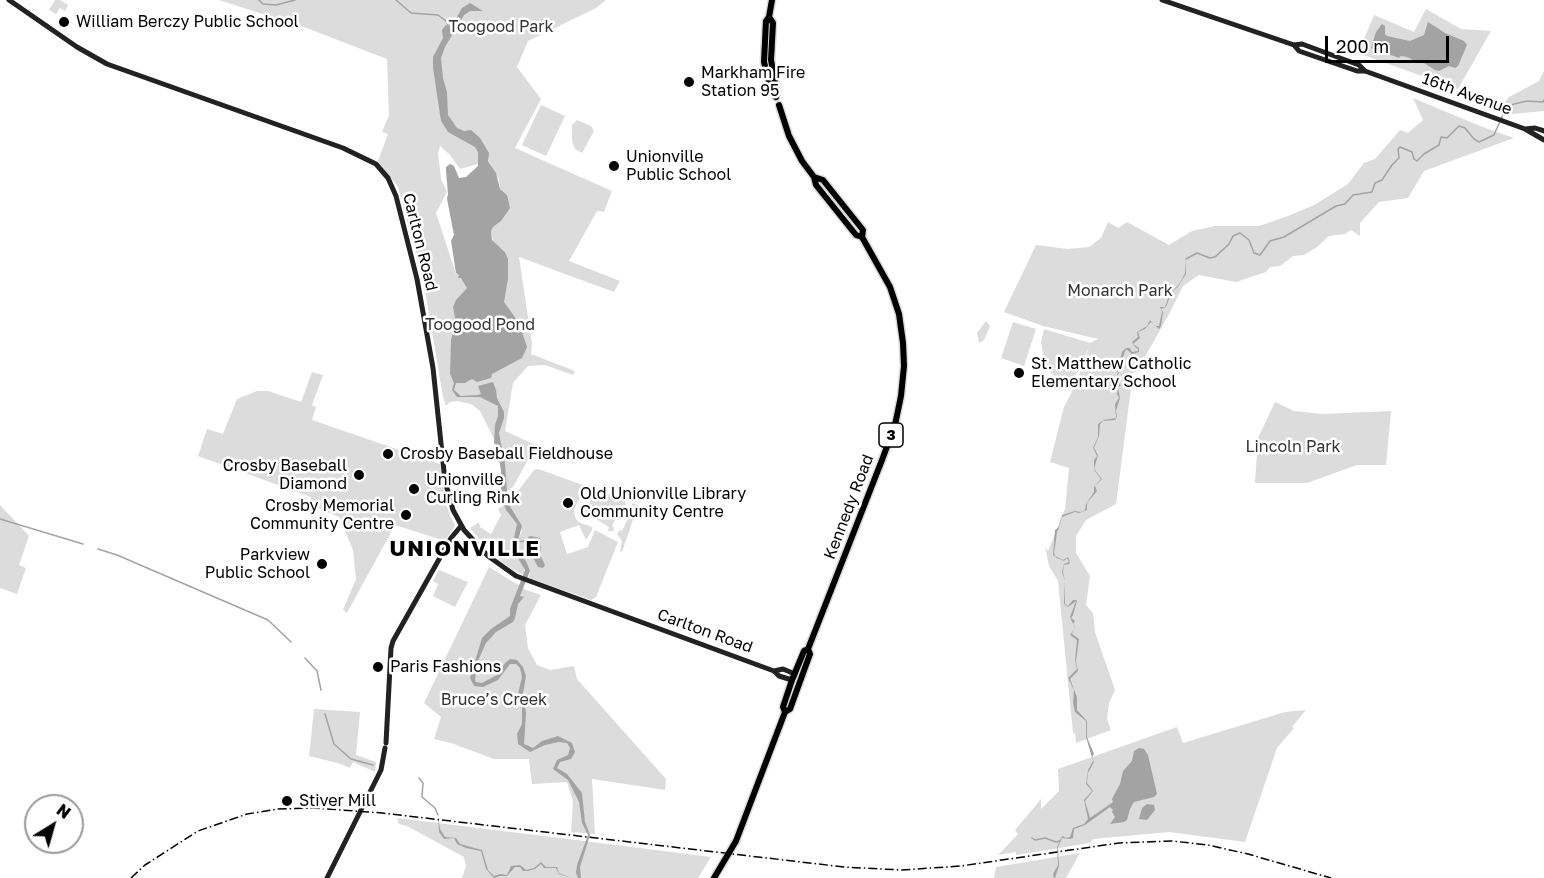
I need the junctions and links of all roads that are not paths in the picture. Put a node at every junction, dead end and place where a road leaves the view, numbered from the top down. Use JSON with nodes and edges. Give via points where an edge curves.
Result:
{"nodes":[{"id":1,"x":9,"y":0,"type":"edge"},
{"id":2,"x":772,"y":0,"type":"edge"},
{"id":3,"x":1162,"y":0,"type":"edge"},
{"id":4,"x":776,"y":97,"type":"joint"},
{"id":5,"x":779,"y":105,"type":"joint"},
{"id":6,"x":1525,"y":129,"type":"junction"},
{"id":7,"x":1544,"y":131,"type":"edge"},
{"id":8,"x":1544,"y":140,"type":"edge"},
{"id":9,"x":461,"y":526,"type":"junction"},
{"id":10,"x":808,"y":649,"type":"junction"},
{"id":11,"x":794,"y":677,"type":"junction"},
{"id":12,"x":785,"y":712,"type":"junction"},
{"id":13,"x":327,"y":878,"type":"edge"},
{"id":14,"x":714,"y":878,"type":"edge"}],
"edges":[{"from":1,"to":9,"type":"main road","name":"Carlton Road","via":[[99,60],[343,148],[384,172],[396,196],[417,279],[433,368],[445,481]]},
{"from":2,"to":4,"type":"main road","name":"Kennedy Road","number":"3","via":[[766,21],[764,62]]},
{"from":3,"to":6,"type":"main road","name":"16th Avenue"},
{"from":4,"to":5,"type":"main road","name":"Kennedy Road","number":"3"},
{"from":5,"to":10,"type":"main road","name":"Kennedy Road","number":"3","via":[[802,160],[814,177],[824,180],[863,230],[862,237],[890,286],[899,314],[904,366],[895,425]]},
{"from":6,"to":7,"type":"main road","name":"16th Avenue"},
{"from":6,"to":8,"type":"main road","name":"16th Avenue"},
{"from":9,"to":11,"type":"main road","name":"Carlton Road","via":[[489,556],[531,583],[774,670],[783,669]]},
{"from":9,"to":13,"type":"main road","via":[[393,641],[381,770]]},
{"from":10,"to":11,"type":"main road","name":"Kennedy Road","number":"3"},
{"from":10,"to":12,"type":"main road","name":"Kennedy Road","number":"3","via":[[810,654],[790,709]]},
{"from":11,"to":12,"type":"main road","name":"Kennedy Road","number":"3","via":[[783,707]]},
{"from":12,"to":14,"type":"main road","name":"Kennedy Road","number":"3","via":[[736,841]]}]}
